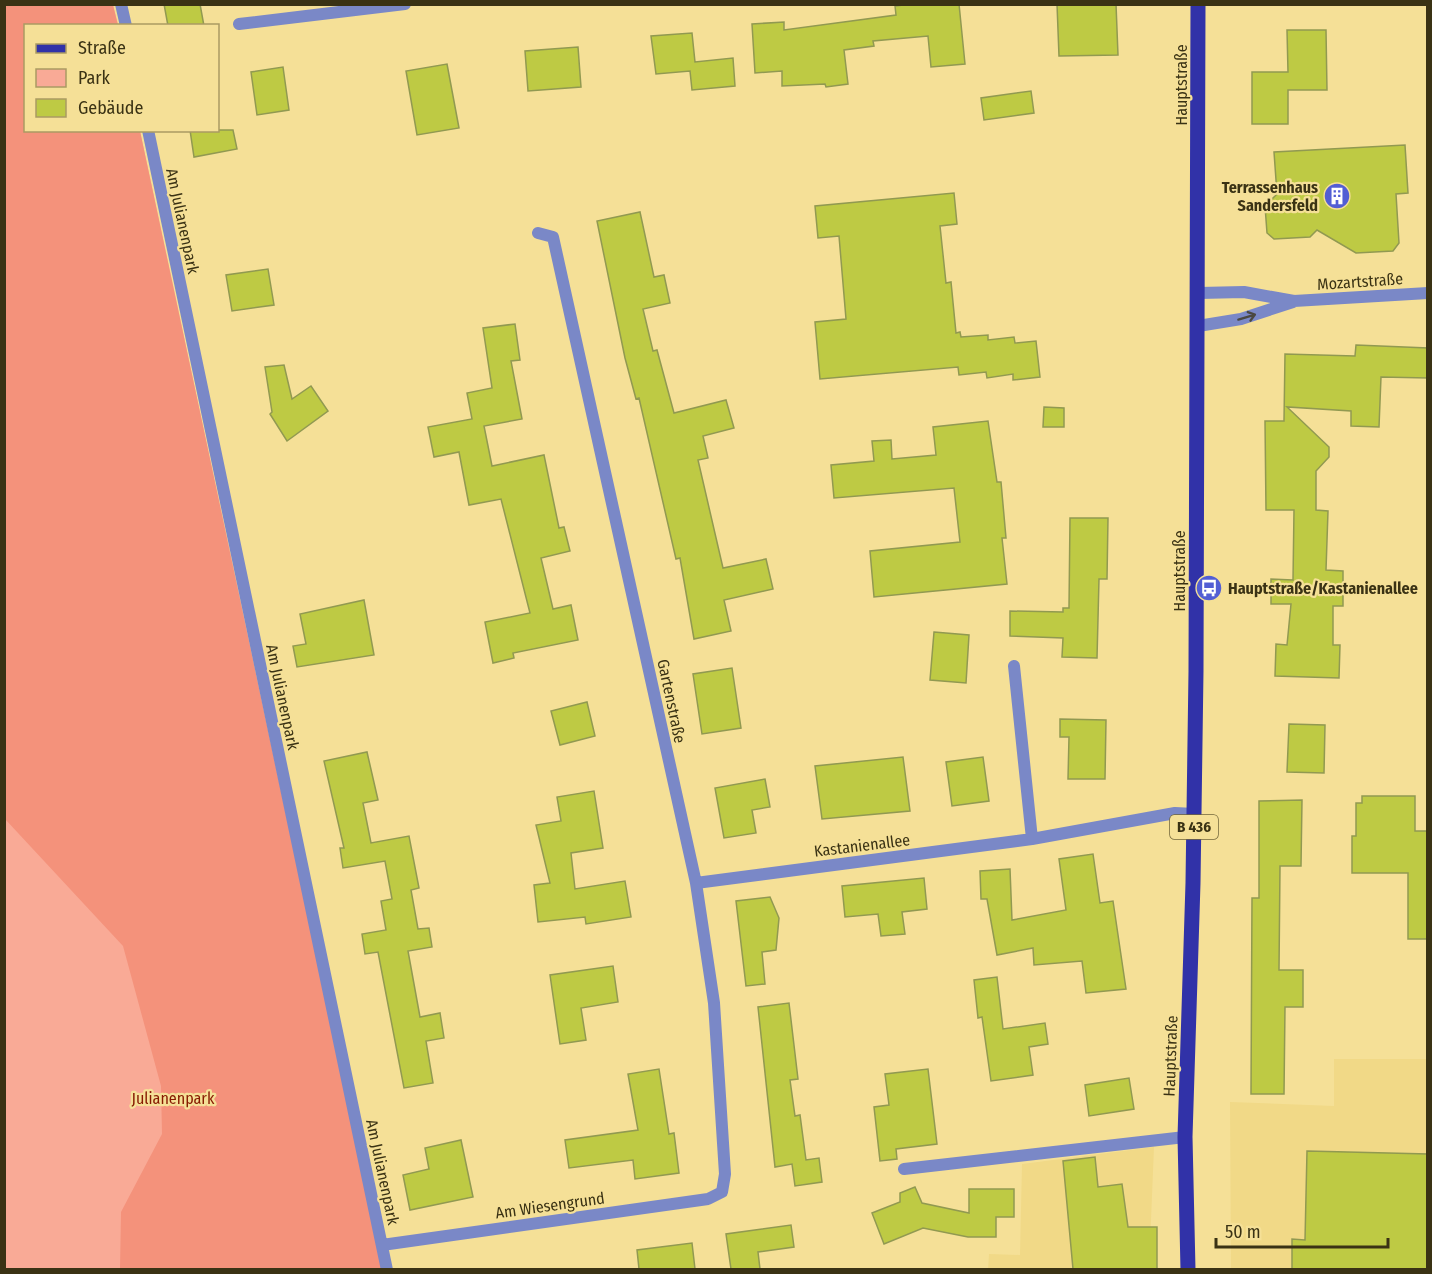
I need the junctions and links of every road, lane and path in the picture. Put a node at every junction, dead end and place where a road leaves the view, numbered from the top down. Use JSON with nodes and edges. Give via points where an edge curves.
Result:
{"nodes":[{"id":1,"x":121,"y":4,"type":"edge"},
{"id":2,"x":405,"y":4,"type":"edge"},
{"id":3,"x":1198,"y":4,"type":"edge"},
{"id":4,"x":126,"y":24,"type":"edge"},
{"id":5,"x":239,"y":24,"type":"dead end"},
{"id":6,"x":148,"y":132,"type":"edge"},
{"id":7,"x":538,"y":233,"type":"dead end"},
{"id":8,"x":1199,"y":293,"type":"junction"},
{"id":9,"x":1428,"y":293,"type":"edge"},
{"id":10,"x":1294,"y":301,"type":"junction"},
{"id":11,"x":1198,"y":326,"type":"junction"},
{"id":12,"x":1014,"y":666,"type":"dead end"},
{"id":13,"x":1194,"y":814,"type":"junction"},
{"id":14,"x":1032,"y":839,"type":"junction"},
{"id":15,"x":696,"y":883,"type":"junction"},
{"id":16,"x":1185,"y":1137,"type":"junction"},
{"id":17,"x":904,"y":1169,"type":"dead end"},
{"id":18,"x":722,"y":1192,"type":"joint"},
{"id":19,"x":382,"y":1245,"type":"junction"},
{"id":20,"x":387,"y":1269,"type":"edge"},
{"id":21,"x":1188,"y":1269,"type":"edge"}],
"edges":[{"from":1,"to":4,"type":"street"},
{"from":2,"to":5,"type":"street"},
{"from":3,"to":8,"type":"main road","name":"Hauptstraße","number":"B 436"},
{"from":6,"to":19,"type":"street","name":"Am Julianenpark"},
{"from":7,"to":15,"type":"street","name":"Gartenstraße","via":[[554,237]]},
{"from":8,"to":10,"type":"street","name":"Mozartstraße","via":[[1244,292]]},
{"from":8,"to":11,"type":"main road","name":"Hauptstraße","number":"B 436"},
{"from":9,"to":10,"type":"street","name":"Mozartstraße"},
{"from":11,"to":10,"type":"street","name":"Mozartstraße","one_way":true,"via":[[1240,319]]},
{"from":11,"to":13,"type":"main road","name":"Hauptstraße","number":"B 436"},
{"from":12,"to":14,"type":"street"},
{"from":13,"to":14,"type":"street","name":"Kastanienallee","via":[[1175,813]]},
{"from":13,"to":16,"type":"main road","name":"Hauptstraße","number":"B 436"},
{"from":14,"to":15,"type":"street","name":"Kastanienallee"},
{"from":15,"to":18,"type":"street","name":"Gartenstraße","via":[[714,1003],[725,1174]]},
{"from":16,"to":17,"type":"street"},
{"from":16,"to":21,"type":"main road","name":"Hauptstraße","number":"B 436"},
{"from":18,"to":19,"type":"street","name":"Am Wiesengrund","via":[[708,1199]]},
{"from":19,"to":20,"type":"street","name":"Am Julianenpark"}]}
